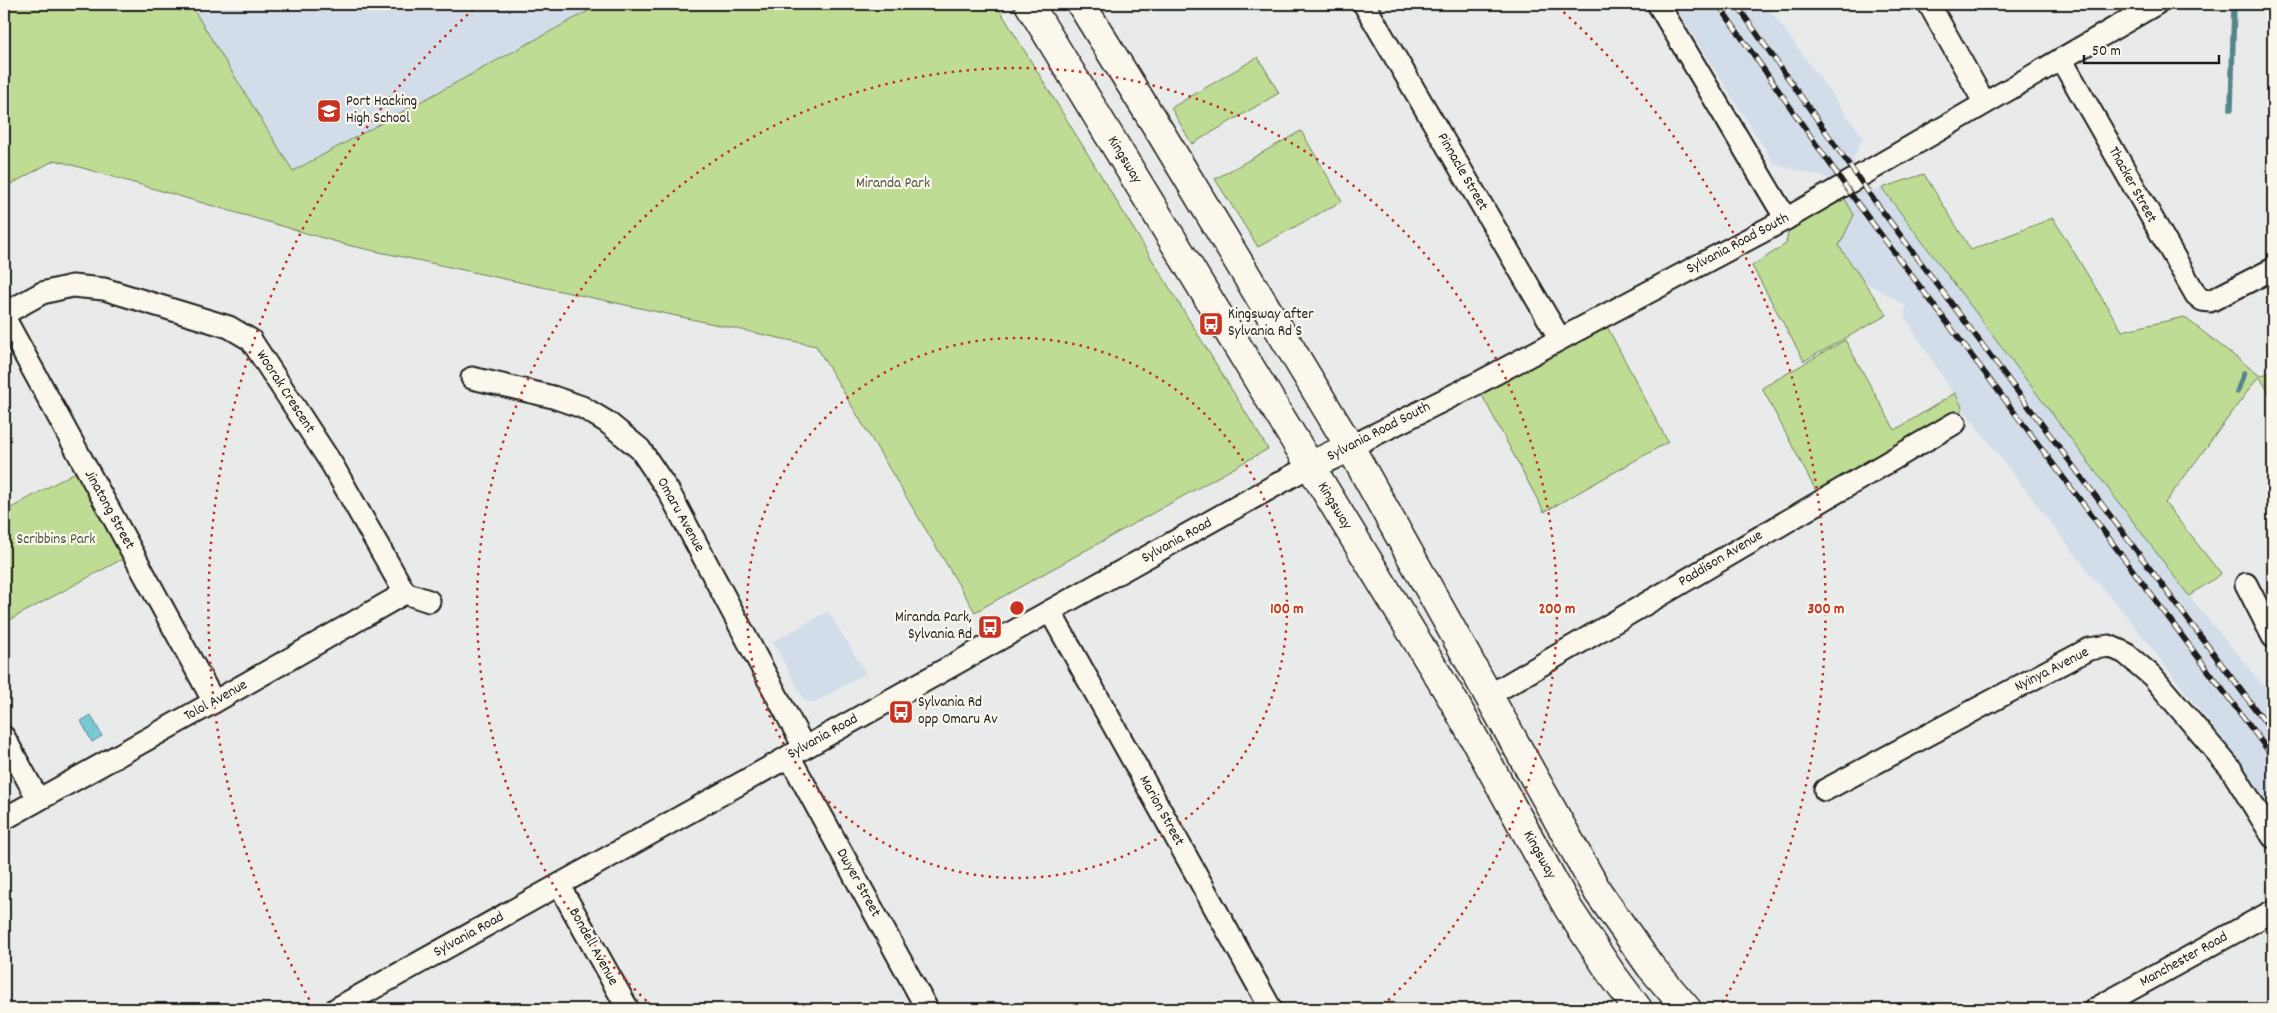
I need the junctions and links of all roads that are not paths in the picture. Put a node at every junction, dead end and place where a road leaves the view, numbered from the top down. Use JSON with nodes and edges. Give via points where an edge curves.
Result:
{"nodes":[{"id":1,"x":1029,"y":4,"type":"edge"},
{"id":2,"x":1081,"y":4,"type":"edge"},
{"id":3,"x":1364,"y":4,"type":"edge"},
{"id":4,"x":1658,"y":4,"type":"edge"},
{"id":5,"x":1929,"y":4,"type":"edge"},
{"id":6,"x":2156,"y":4,"type":"edge"},
{"id":7,"x":2061,"y":59,"type":"junction"},
{"id":8,"x":1984,"y":102,"type":"junction"},
{"id":9,"x":1786,"y":219,"type":"junction"},
{"id":10,"x":2273,"y":269,"type":"edge"},
{"id":11,"x":4,"y":315,"type":"edge"},
{"id":12,"x":1560,"y":339,"type":"junction"},
{"id":13,"x":472,"y":378,"type":"dead end"},
{"id":14,"x":1955,"y":423,"type":"dead end"},
{"id":15,"x":1350,"y":446,"type":"junction"},
{"id":16,"x":1310,"y":466,"type":"junction"},
{"id":17,"x":2246,"y":584,"type":"dead end"},
{"id":18,"x":406,"y":593,"type":"junction"},
{"id":19,"x":429,"y":601,"type":"dead end"},
{"id":20,"x":1051,"y":613,"type":"junction"},
{"id":21,"x":2273,"y":637,"type":"edge"},
{"id":22,"x":1488,"y":696,"type":"junction"},
{"id":23,"x":214,"y":702,"type":"junction"},
{"id":24,"x":4,"y":737,"type":"edge"},
{"id":25,"x":796,"y":752,"type":"junction"},
{"id":26,"x":1825,"y":790,"type":"dead end"},
{"id":27,"x":38,"y":799,"type":"junction"},
{"id":28,"x":4,"y":819,"type":"edge"},
{"id":29,"x":2273,"y":837,"type":"edge"},
{"id":30,"x":559,"y":885,"type":"junction"},
{"id":31,"x":2273,"y":911,"type":"edge"},
{"id":32,"x":360,"y":1004,"type":"edge"},
{"id":33,"x":336,"y":1009,"type":"edge"},
{"id":34,"x":628,"y":1009,"type":"edge"},
{"id":35,"x":927,"y":1009,"type":"edge"},
{"id":36,"x":1271,"y":1009,"type":"edge"},
{"id":37,"x":1638,"y":1009,"type":"edge"},
{"id":38,"x":1687,"y":1009,"type":"edge"},
{"id":39,"x":2095,"y":1009,"type":"edge"}],
"edges":[{"from":1,"to":16,"type":"main road","name":"Kingsway"},
{"from":2,"to":15,"type":"main road"},
{"from":3,"to":12,"type":"street","name":"Pinnacle Street"},
{"from":4,"to":9,"type":"street"},
{"from":5,"to":8,"type":"street"},
{"from":6,"to":7,"type":"street","name":"Sylvania Road South"},
{"from":7,"to":8,"type":"street","name":"Sylvania Road South"},
{"from":7,"to":10,"type":"street","name":"Thacker Street","via":[[2190,289],[2202,300],[2210,301]]},
{"from":8,"to":9,"type":"street","name":"Sylvania Road South"},
{"from":9,"to":12,"type":"street","name":"Sylvania Road South"},
{"from":11,"to":18,"type":"street","name":"Woorak Crescent","via":[[42,293],[72,286],[104,289],[229,327],[251,340],[333,466]]},
{"from":11,"to":23,"type":"street","name":"Jinatong Street"},
{"from":12,"to":15,"type":"street","name":"Sylvania Road South"},
{"from":13,"to":25,"type":"street","name":"Omaru Avenue","via":[[582,407],[607,422],[640,449],[670,492]]},
{"from":14,"to":22,"type":"street","name":"Paddison Avenue"},
{"from":15,"to":16,"type":"main road","name":"Sylvania Road South"},
{"from":15,"to":22,"type":"main road"},
{"from":16,"to":20,"type":"street","name":"Sylvania Road"},
{"from":16,"to":37,"type":"main road","name":"Kingsway","via":[[1453,700],[1568,908]]},
{"from":17,"to":21,"type":"street"},
{"from":18,"to":19,"type":"street"},
{"from":18,"to":23,"type":"street","name":"Tolol Avenue"},
{"from":20,"to":25,"type":"street","name":"Sylvania Road"},
{"from":20,"to":36,"type":"street","name":"Marion Street"},
{"from":22,"to":38,"type":"main road","via":[[1598,892],[1650,966]]},
{"from":23,"to":27,"type":"street","name":"Tolol Avenue"},
{"from":24,"to":27,"type":"street"},
{"from":25,"to":30,"type":"street","name":"Sylvania Road"},
{"from":25,"to":35,"type":"street","name":"Dwyer Street"},
{"from":26,"to":29,"type":"street","name":"Nyinya Avenue","via":[[2089,649],[2109,646],[2125,653],[2152,676],[2236,776]]},
{"from":27,"to":28,"type":"street","name":"Tolol Avenue"},
{"from":30,"to":32,"type":"street","name":"Sylvania Road"},
{"from":30,"to":34,"type":"street","name":"Bondell Avenue"},
{"from":31,"to":39,"type":"street","name":"Manchester Road"},
{"from":32,"to":33,"type":"street","name":"Sylvania Road"}]}
